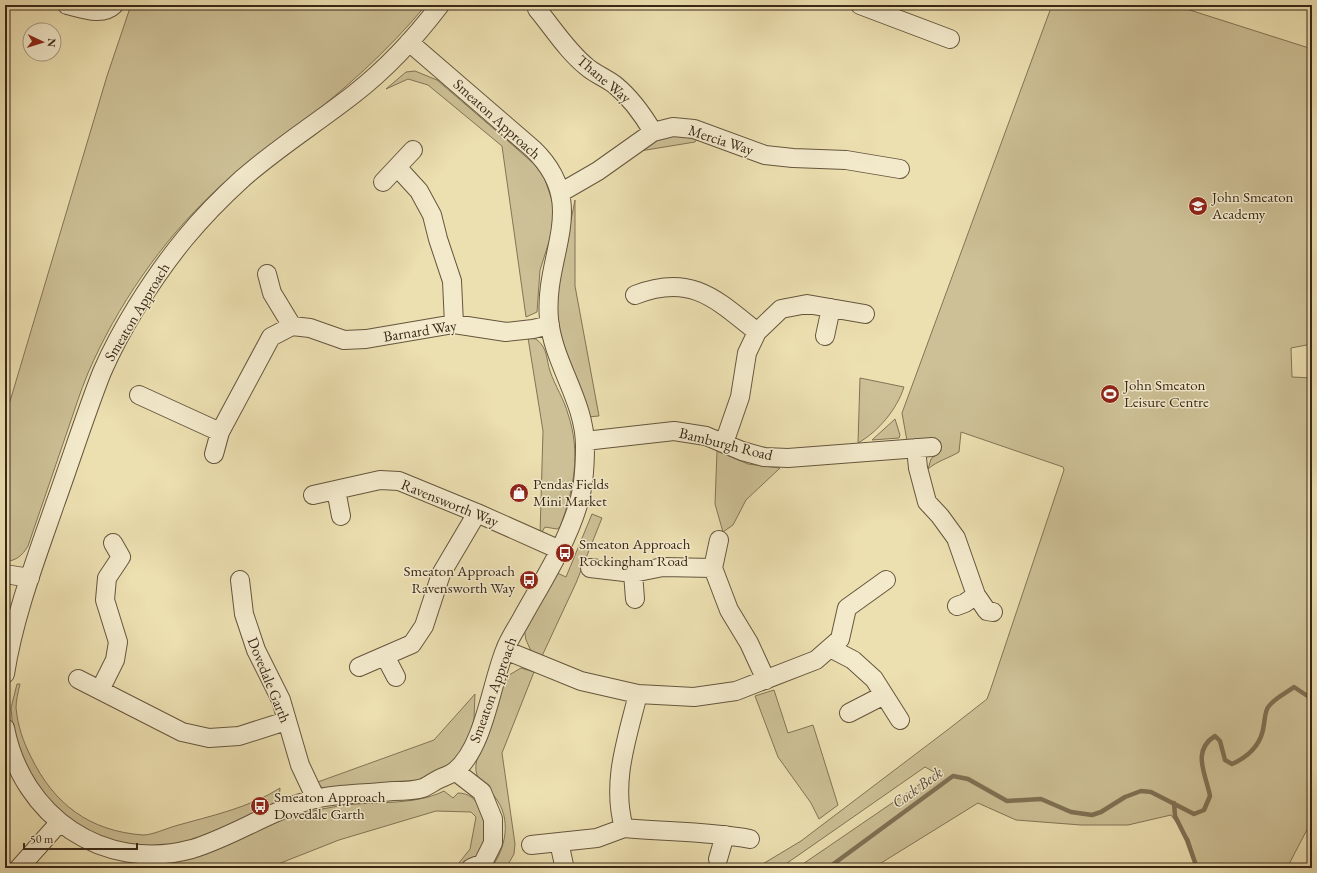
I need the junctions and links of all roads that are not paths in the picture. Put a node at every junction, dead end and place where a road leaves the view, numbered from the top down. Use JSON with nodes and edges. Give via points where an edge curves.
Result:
{"nodes":[{"id":1,"x":67,"y":5,"type":"edge"},
{"id":2,"x":114,"y":5,"type":"edge"},
{"id":3,"x":440,"y":5,"type":"edge"},
{"id":4,"x":860,"y":5,"type":"edge"},
{"id":5,"x":537,"y":9,"type":"dead end"},
{"id":6,"x":890,"y":10,"type":"edge"},
{"id":7,"x":950,"y":39,"type":"dead end"},
{"id":8,"x":409,"y":42,"type":"junction"},
{"id":9,"x":653,"y":132,"type":"junction"},
{"id":10,"x":413,"y":150,"type":"dead end"},
{"id":11,"x":398,"y":168,"type":"junction"},
{"id":12,"x":900,"y":169,"type":"dead end"},
{"id":13,"x":383,"y":182,"type":"dead end"},
{"id":14,"x":560,"y":193,"type":"junction"},
{"id":15,"x":267,"y":274,"type":"dead end"},
{"id":16,"x":635,"y":295,"type":"dead end"},
{"id":17,"x":831,"y":308,"type":"junction"},
{"id":18,"x":865,"y":314,"type":"dead end"},
{"id":19,"x":454,"y":324,"type":"junction"},
{"id":20,"x":550,"y":325,"type":"junction"},
{"id":21,"x":292,"y":326,"type":"junction"},
{"id":22,"x":757,"y":332,"type":"junction"},
{"id":23,"x":825,"y":336,"type":"dead end"},
{"id":24,"x":139,"y":395,"type":"dead end"},
{"id":25,"x":220,"y":432,"type":"junction"},
{"id":26,"x":585,"y":441,"type":"junction"},
{"id":27,"x":724,"y":443,"type":"junction"},
{"id":28,"x":214,"y":454,"type":"dead end"},
{"id":29,"x":336,"y":490,"type":"junction"},
{"id":30,"x":313,"y":495,"type":"dead end"},
{"id":31,"x":477,"y":513,"type":"junction"},
{"id":32,"x":341,"y":516,"type":"dead end"},
{"id":33,"x":719,"y":540,"type":"dead end"},
{"id":34,"x":113,"y":543,"type":"dead end"},
{"id":35,"x":560,"y":550,"type":"junction"},
{"id":36,"x":590,"y":568,"type":"dead end"},
{"id":37,"x":713,"y":568,"type":"junction"},
{"id":38,"x":633,"y":573,"type":"junction"},
{"id":39,"x":5,"y":574,"type":"edge"},
{"id":40,"x":30,"y":578,"type":"junction"},
{"id":41,"x":240,"y":580,"type":"dead end"},
{"id":42,"x":886,"y":580,"type":"dead end"},
{"id":43,"x":976,"y":595,"type":"junction"},
{"id":44,"x":635,"y":599,"type":"dead end"},
{"id":45,"x":956,"y":606,"type":"dead end"},
{"id":46,"x":993,"y":612,"type":"dead end"},
{"id":47,"x":830,"y":648,"type":"junction"},
{"id":48,"x":505,"y":650,"type":"junction"},
{"id":49,"x":385,"y":656,"type":"junction"},
{"id":50,"x":359,"y":667,"type":"dead end"},
{"id":51,"x":5,"y":674,"type":"edge"},
{"id":52,"x":396,"y":677,"type":"dead end"},
{"id":53,"x":78,"y":679,"type":"dead end"},
{"id":54,"x":766,"y":680,"type":"junction"},
{"id":55,"x":100,"y":690,"type":"junction"},
{"id":56,"x":638,"y":694,"type":"junction"},
{"id":57,"x":884,"y":695,"type":"junction"},
{"id":58,"x":849,"y":713,"type":"dead end"},
{"id":59,"x":900,"y":720,"type":"dead end"},
{"id":60,"x":286,"y":721,"type":"junction"},
{"id":61,"x":5,"y":728,"type":"edge"},
{"id":62,"x":455,"y":771,"type":"junction"},
{"id":63,"x":316,"y":799,"type":"junction"},
{"id":64,"x":59,"y":823,"type":"junction"},
{"id":65,"x":624,"y":828,"type":"junction"},
{"id":66,"x":725,"y":835,"type":"junction"},
{"id":67,"x":750,"y":839,"type":"dead end"},
{"id":68,"x":558,"y":842,"type":"junction"},
{"id":69,"x":531,"y":845,"type":"dead end"},
{"id":70,"x":718,"y":859,"type":"dead end"},
{"id":71,"x":564,"y":865,"type":"dead end"},
{"id":72,"x":19,"y":868,"type":"edge"},
{"id":73,"x":471,"y":868,"type":"edge"}],
"edges":[{"from":1,"to":2,"type":"street","via":[[98,12],[110,9]]},
{"from":3,"to":8,"type":"street","name":"Smeaton Approach"},
{"from":4,"to":6,"type":"street"},
{"from":5,"to":9,"type":"street","name":"Thane Way","via":[[576,58],[615,85],[643,114]]},
{"from":6,"to":7,"type":"street"},
{"from":8,"to":14,"type":"street","name":"Smeaton Approach","via":[[541,157],[554,176]]},
{"from":8,"to":40,"type":"street","name":"Smeaton Approach","via":[[385,68],[354,94],[244,177],[188,234],[162,266],[120,334],[102,371]]},
{"from":9,"to":12,"type":"street","name":"Mercia Way","via":[[684,127],[765,155],[846,160]]},
{"from":9,"to":14,"type":"street","name":"Mercia Way","via":[[598,171]]},
{"from":10,"to":11,"type":"street"},
{"from":11,"to":13,"type":"street"},
{"from":11,"to":19,"type":"street","via":[[419,191],[432,215],[452,281]]},
{"from":14,"to":20,"type":"street","name":"Smeaton Approach","via":[[562,222],[549,292]]},
{"from":15,"to":21,"type":"street","via":[[272,293]]},
{"from":16,"to":22,"type":"street","via":[[671,286],[697,291],[721,303]]},
{"from":17,"to":18,"type":"street"},
{"from":17,"to":22,"type":"street","via":[[807,304],[781,309]]},
{"from":17,"to":23,"type":"street"},
{"from":19,"to":20,"type":"street","name":"Barnard Way","via":[[506,332]]},
{"from":19,"to":21,"type":"street","name":"Barnard Way","via":[[366,340],[344,340],[310,328]]},
{"from":20,"to":26,"type":"street","name":"Smeaton Approach","via":[[556,354],[582,421]]},
{"from":21,"to":25,"type":"street","via":[[271,337]]},
{"from":22,"to":27,"type":"street","via":[[747,352],[740,397]]},
{"from":24,"to":25,"type":"street"},
{"from":25,"to":28,"type":"street"},
{"from":26,"to":27,"type":"street","name":"Bamburgh Road","via":[[674,431],[706,436]]},
{"from":26,"to":35,"type":"street","name":"Smeaton Approach","via":[[584,473],[579,504]]},
{"from":27,"to":43,"type":"street","name":"Bamburgh Road","via":[[764,457],[788,458],[924,448],[927,502],[956,538]]},
{"from":29,"to":30,"type":"street","name":"Ravensworth Way"},
{"from":29,"to":31,"type":"street","name":"Ravensworth Way","via":[[380,480],[399,481]]},
{"from":29,"to":32,"type":"street"},
{"from":31,"to":35,"type":"street","name":"Ravensworth Way"},
{"from":31,"to":49,"type":"street","via":[[440,574],[424,626],[412,644]]},
{"from":33,"to":37,"type":"street"},
{"from":34,"to":55,"type":"street","via":[[121,557],[107,578],[105,600],[118,642],[115,660]]},
{"from":35,"to":48,"type":"street","name":"Smeaton Approach"},
{"from":36,"to":38,"type":"street"},
{"from":37,"to":38,"type":"street","via":[[663,567]]},
{"from":37,"to":54,"type":"street","via":[[729,610],[749,643]]},
{"from":38,"to":44,"type":"street"},
{"from":39,"to":40,"type":"street"},
{"from":40,"to":51,"type":"street","name":"Smeaton Approach","via":[[9,650]]},
{"from":41,"to":60,"type":"street","name":"Dovedale Garth","via":[[244,614],[251,636],[281,700]]},
{"from":42,"to":47,"type":"street","via":[[847,608],[840,639]]},
{"from":43,"to":45,"type":"street"},
{"from":43,"to":46,"type":"street","name":"Bamburgh Road","via":[[987,611]]},
{"from":47,"to":54,"type":"street","via":[[816,660]]},
{"from":47,"to":57,"type":"street","via":[[853,660],[874,679]]},
{"from":48,"to":56,"type":"street","via":[[581,681]]},
{"from":48,"to":62,"type":"street","name":"Smeaton Approach","via":[[474,746]]},
{"from":49,"to":50,"type":"street"},
{"from":49,"to":52,"type":"street"},
{"from":53,"to":55,"type":"street"},
{"from":54,"to":56,"type":"street","via":[[736,691],[694,697]]},
{"from":55,"to":60,"type":"street","via":[[182,732],[208,738],[239,736]]},
{"from":56,"to":65,"type":"street","via":[[618,782],[619,809]]},
{"from":57,"to":58,"type":"street"},
{"from":57,"to":59,"type":"street"},
{"from":60,"to":63,"type":"street","name":"Dovedale Garth","via":[[300,765]]},
{"from":61,"to":64,"type":"street","name":"Smeaton Approach","via":[[9,748],[18,769],[34,797]]},
{"from":62,"to":63,"type":"street","name":"Smeaton Approach","via":[[420,789]]},
{"from":62,"to":73,"type":"street","via":[[482,792],[492,819],[493,843],[483,863]]},
{"from":63,"to":64,"type":"street","name":"Smeaton Approach","via":[[275,813],[204,845],[173,854],[152,856],[94,844]]},
{"from":64,"to":72,"type":"street"},
{"from":65,"to":66,"type":"street"},
{"from":65,"to":68,"type":"street","via":[[597,838]]},
{"from":66,"to":67,"type":"street"},
{"from":66,"to":70,"type":"street"},
{"from":68,"to":69,"type":"street"},
{"from":68,"to":71,"type":"street"}]}
